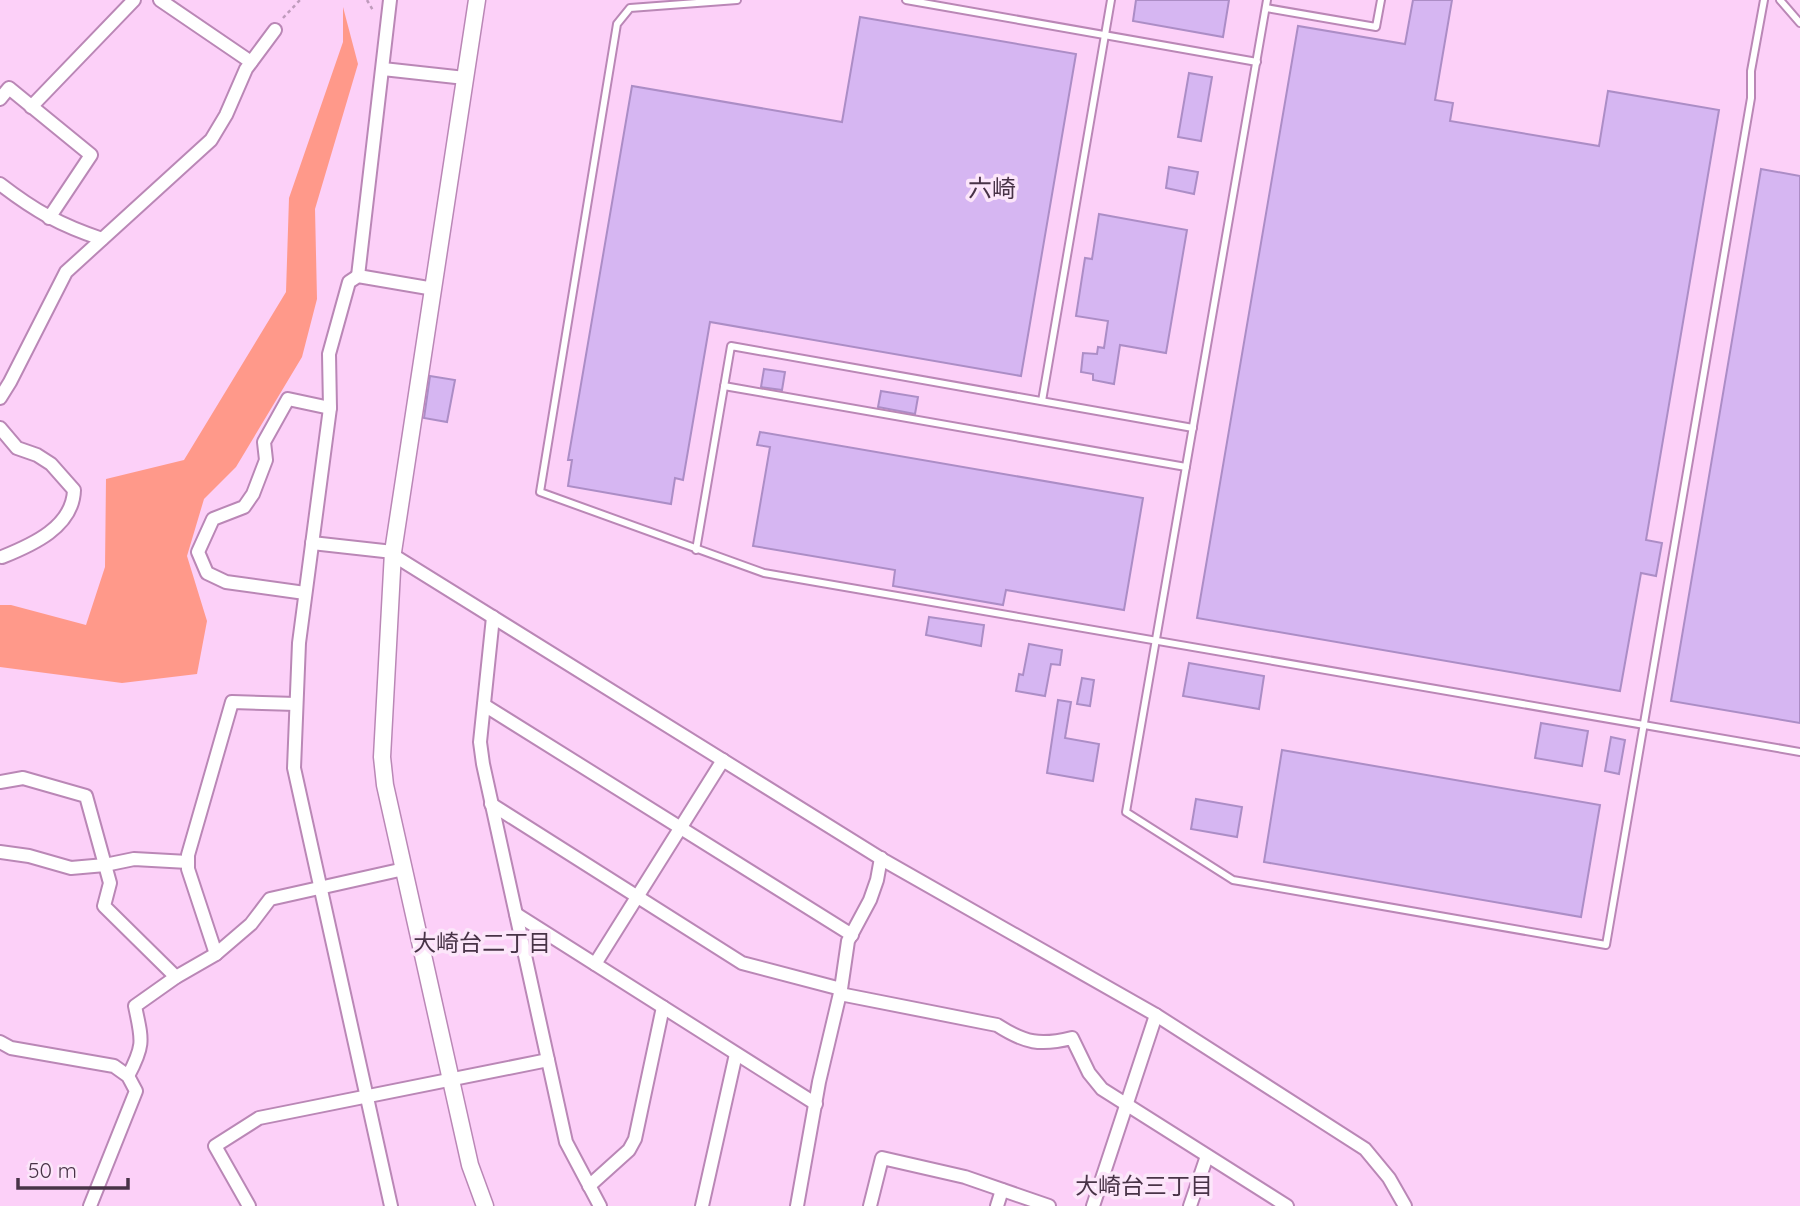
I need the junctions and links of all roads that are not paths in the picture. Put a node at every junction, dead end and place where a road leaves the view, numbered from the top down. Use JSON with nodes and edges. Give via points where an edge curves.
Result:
{"nodes":[{"id":1,"x":134,"y":0,"type":"edge"},
{"id":2,"x":160,"y":0,"type":"edge"},
{"id":3,"x":390,"y":0,"type":"edge"},
{"id":4,"x":477,"y":0,"type":"edge"},
{"id":5,"x":737,"y":0,"type":"edge"},
{"id":6,"x":906,"y":0,"type":"edge"},
{"id":7,"x":1111,"y":0,"type":"edge"},
{"id":8,"x":1267,"y":0,"type":"edge"},
{"id":9,"x":1381,"y":0,"type":"edge"},
{"id":10,"x":1764,"y":0,"type":"edge"},
{"id":11,"x":1780,"y":0,"type":"edge"},
{"id":12,"x":1266,"y":8,"type":"junction"},
{"id":13,"x":1800,"y":23,"type":"edge"},
{"id":14,"x":275,"y":30,"type":"road end"},
{"id":15,"x":1105,"y":35,"type":"junction"},
{"id":16,"x":251,"y":62,"type":"junction"},
{"id":17,"x":1256,"y":62,"type":"junction"},
{"id":18,"x":383,"y":69,"type":"junction"},
{"id":19,"x":465,"y":78,"type":"junction"},
{"id":20,"x":0,"y":99,"type":"edge"},
{"id":21,"x":31,"y":107,"type":"junction"},
{"id":22,"x":0,"y":184,"type":"edge"},
{"id":23,"x":49,"y":218,"type":"junction"},
{"id":24,"x":102,"y":239,"type":"junction"},
{"id":25,"x":358,"y":276,"type":"junction"},
{"id":26,"x":434,"y":289,"type":"junction"},
{"id":27,"x":724,"y":386,"type":"junction"},
{"id":28,"x":0,"y":398,"type":"edge"},
{"id":29,"x":1042,"y":401,"type":"junction"},
{"id":30,"x":330,"y":408,"type":"junction"},
{"id":31,"x":0,"y":428,"type":"edge"},
{"id":32,"x":1193,"y":428,"type":"junction"},
{"id":33,"x":1186,"y":467,"type":"junction"},
{"id":34,"x":312,"y":543,"type":"junction"},
{"id":35,"x":696,"y":550,"type":"junction"},
{"id":36,"x":393,"y":553,"type":"junction"},
{"id":37,"x":2,"y":557,"type":"dead end"},
{"id":38,"x":305,"y":593,"type":"junction"},
{"id":39,"x":493,"y":617,"type":"junction"},
{"id":40,"x":1156,"y":641,"type":"junction"},
{"id":41,"x":296,"y":704,"type":"junction"},
{"id":42,"x":484,"y":705,"type":"junction"},
{"id":43,"x":1644,"y":725,"type":"junction"},
{"id":44,"x":1800,"y":752,"type":"edge"},
{"id":45,"x":723,"y":760,"type":"junction"},
{"id":46,"x":0,"y":782,"type":"edge"},
{"id":47,"x":492,"y":804,"type":"junction"},
{"id":48,"x":681,"y":828,"type":"junction"},
{"id":49,"x":0,"y":852,"type":"edge"},
{"id":50,"x":881,"y":858,"type":"junction"},
{"id":51,"x":188,"y":862,"type":"junction"},
{"id":52,"x":105,"y":865,"type":"junction"},
{"id":53,"x":404,"y":869,"type":"junction"},
{"id":54,"x":320,"y":887,"type":"junction"},
{"id":55,"x":638,"y":897,"type":"junction"},
{"id":56,"x":516,"y":914,"type":"junction"},
{"id":57,"x":852,"y":935,"type":"junction"},
{"id":58,"x":216,"y":954,"type":"junction"},
{"id":59,"x":595,"y":964,"type":"junction"},
{"id":60,"x":176,"y":977,"type":"junction"},
{"id":61,"x":841,"y":991,"type":"junction"},
{"id":62,"x":663,"y":1007,"type":"junction"},
{"id":63,"x":1156,"y":1015,"type":"junction"},
{"id":64,"x":0,"y":1042,"type":"edge"},
{"id":65,"x":736,"y":1054,"type":"junction"},
{"id":66,"x":548,"y":1060,"type":"junction"},
{"id":67,"x":128,"y":1076,"type":"junction"},
{"id":68,"x":451,"y":1079,"type":"junction"},
{"id":69,"x":366,"y":1096,"type":"junction"},
{"id":70,"x":816,"y":1104,"type":"junction"},
{"id":71,"x":1126,"y":1104,"type":"junction"},
{"id":72,"x":1207,"y":1156,"type":"junction"},
{"id":73,"x":589,"y":1186,"type":"junction"},
{"id":74,"x":1002,"y":1190,"type":"junction"},
{"id":75,"x":90,"y":1206,"type":"edge"},
{"id":76,"x":249,"y":1206,"type":"edge"},
{"id":77,"x":391,"y":1206,"type":"edge"},
{"id":78,"x":485,"y":1206,"type":"edge"},
{"id":79,"x":600,"y":1206,"type":"edge"},
{"id":80,"x":702,"y":1206,"type":"edge"},
{"id":81,"x":797,"y":1206,"type":"edge"},
{"id":82,"x":870,"y":1206,"type":"edge"},
{"id":83,"x":997,"y":1206,"type":"edge"},
{"id":84,"x":1049,"y":1206,"type":"edge"},
{"id":85,"x":1093,"y":1206,"type":"edge"},
{"id":86,"x":1190,"y":1206,"type":"edge"},
{"id":87,"x":1287,"y":1206,"type":"edge"},
{"id":88,"x":1405,"y":1206,"type":"edge"}],
"edges":[{"from":1,"to":21,"type":"street"},
{"from":2,"to":16,"type":"street"},
{"from":3,"to":18,"type":"street"},
{"from":4,"to":19,"type":"street"},
{"from":5,"to":35,"type":"lane","via":[[631,8],[617,24],[540,492]]},
{"from":6,"to":15,"type":"lane"},
{"from":7,"to":15,"type":"lane"},
{"from":8,"to":12,"type":"lane"},
{"from":9,"to":12,"type":"lane","via":[[1376,27]]},
{"from":10,"to":43,"type":"lane"},
{"from":11,"to":13,"type":"lane"},
{"from":12,"to":17,"type":"lane"},
{"from":14,"to":16,"type":"street"},
{"from":15,"to":17,"type":"lane"},
{"from":15,"to":29,"type":"lane"},
{"from":16,"to":24,"type":"street","via":[[211,140]]},
{"from":17,"to":32,"type":"lane"},
{"from":18,"to":19,"type":"street"},
{"from":18,"to":25,"type":"street"},
{"from":19,"to":26,"type":"street"},
{"from":20,"to":21,"type":"street","via":[[9,88]]},
{"from":21,"to":23,"type":"street","via":[[91,155]]},
{"from":22,"to":23,"type":"street"},
{"from":23,"to":24,"type":"street"},
{"from":24,"to":28,"type":"street","via":[[66,272]]},
{"from":25,"to":26,"type":"street"},
{"from":25,"to":30,"type":"street","via":[[349,282],[329,354]]},
{"from":26,"to":36,"type":"street"},
{"from":27,"to":29,"type":"lane","via":[[731,346]]},
{"from":27,"to":33,"type":"lane"},
{"from":27,"to":35,"type":"lane"},
{"from":29,"to":32,"type":"lane"},
{"from":30,"to":34,"type":"street"},
{"from":30,"to":38,"type":"street","via":[[288,399],[264,442],[266,460],[253,494],[244,507],[213,519],[198,552],[206,573],[226,582]]},
{"from":31,"to":37,"type":"street","via":[[17,448],[51,464],[74,490],[69,514],[33,545]]},
{"from":32,"to":33,"type":"lane"},
{"from":33,"to":40,"type":"lane"},
{"from":34,"to":36,"type":"street"},
{"from":34,"to":38,"type":"street"},
{"from":35,"to":40,"type":"lane","via":[[764,573]]},
{"from":36,"to":39,"type":"street"},
{"from":36,"to":53,"type":"street","via":[[382,757]]},
{"from":38,"to":41,"type":"street"},
{"from":39,"to":42,"type":"street"},
{"from":39,"to":45,"type":"street"},
{"from":40,"to":43,"type":"lane"},
{"from":40,"to":43,"type":"lane","via":[[1126,812],[1233,880],[1606,945]]},
{"from":41,"to":51,"type":"street","via":[[232,702]]},
{"from":41,"to":54,"type":"street","via":[[294,768]]},
{"from":42,"to":47,"type":"street","via":[[480,742]]},
{"from":42,"to":48,"type":"street"},
{"from":43,"to":44,"type":"lane"},
{"from":45,"to":48,"type":"street"},
{"from":45,"to":50,"type":"street"},
{"from":46,"to":52,"type":"street","via":[[23,778],[86,796]]},
{"from":47,"to":55,"type":"street"},
{"from":47,"to":56,"type":"street"},
{"from":48,"to":55,"type":"street"},
{"from":48,"to":57,"type":"street"},
{"from":49,"to":52,"type":"street","via":[[71,868]]},
{"from":50,"to":57,"type":"street","via":[[870,900]]},
{"from":50,"to":63,"type":"street"},
{"from":51,"to":52,"type":"street","via":[[134,859]]},
{"from":51,"to":58,"type":"street"},
{"from":52,"to":60,"type":"street","via":[[110,883],[104,906]]},
{"from":53,"to":54,"type":"street"},
{"from":53,"to":68,"type":"street"},
{"from":54,"to":58,"type":"street","via":[[270,899],[251,924]]},
{"from":54,"to":69,"type":"street"},
{"from":55,"to":59,"type":"street"},
{"from":55,"to":61,"type":"street","via":[[743,963]]},
{"from":56,"to":59,"type":"street"},
{"from":56,"to":66,"type":"street"},
{"from":57,"to":61,"type":"street"},
{"from":58,"to":60,"type":"street"},
{"from":59,"to":62,"type":"street"},
{"from":60,"to":67,"type":"street","via":[[135,1006],[142,1039]]},
{"from":61,"to":70,"type":"street"},
{"from":61,"to":71,"type":"street","via":[[997,1025],[1035,1043],[1072,1038],[1102,1089]]},
{"from":62,"to":65,"type":"street"},
{"from":62,"to":73,"type":"street","via":[[635,1139]]},
{"from":63,"to":71,"type":"street"},
{"from":63,"to":88,"type":"street","via":[[1365,1149]]},
{"from":64,"to":67,"type":"street","via":[[11,1048],[114,1066]]},
{"from":65,"to":70,"type":"street"},
{"from":65,"to":80,"type":"street"},
{"from":66,"to":68,"type":"street"},
{"from":66,"to":73,"type":"street","via":[[566,1142]]},
{"from":67,"to":75,"type":"street","via":[[136,1091]]},
{"from":68,"to":69,"type":"street"},
{"from":68,"to":78,"type":"street","via":[[470,1165]]},
{"from":69,"to":76,"type":"street","via":[[259,1118],[215,1146]]},
{"from":69,"to":77,"type":"street"},
{"from":70,"to":81,"type":"street"},
{"from":71,"to":72,"type":"street"},
{"from":71,"to":85,"type":"street"},
{"from":72,"to":86,"type":"street"},
{"from":72,"to":87,"type":"street"},
{"from":73,"to":79,"type":"street"},
{"from":74,"to":82,"type":"street","via":[[882,1158]]},
{"from":74,"to":83,"type":"street"},
{"from":74,"to":84,"type":"street"}]}
